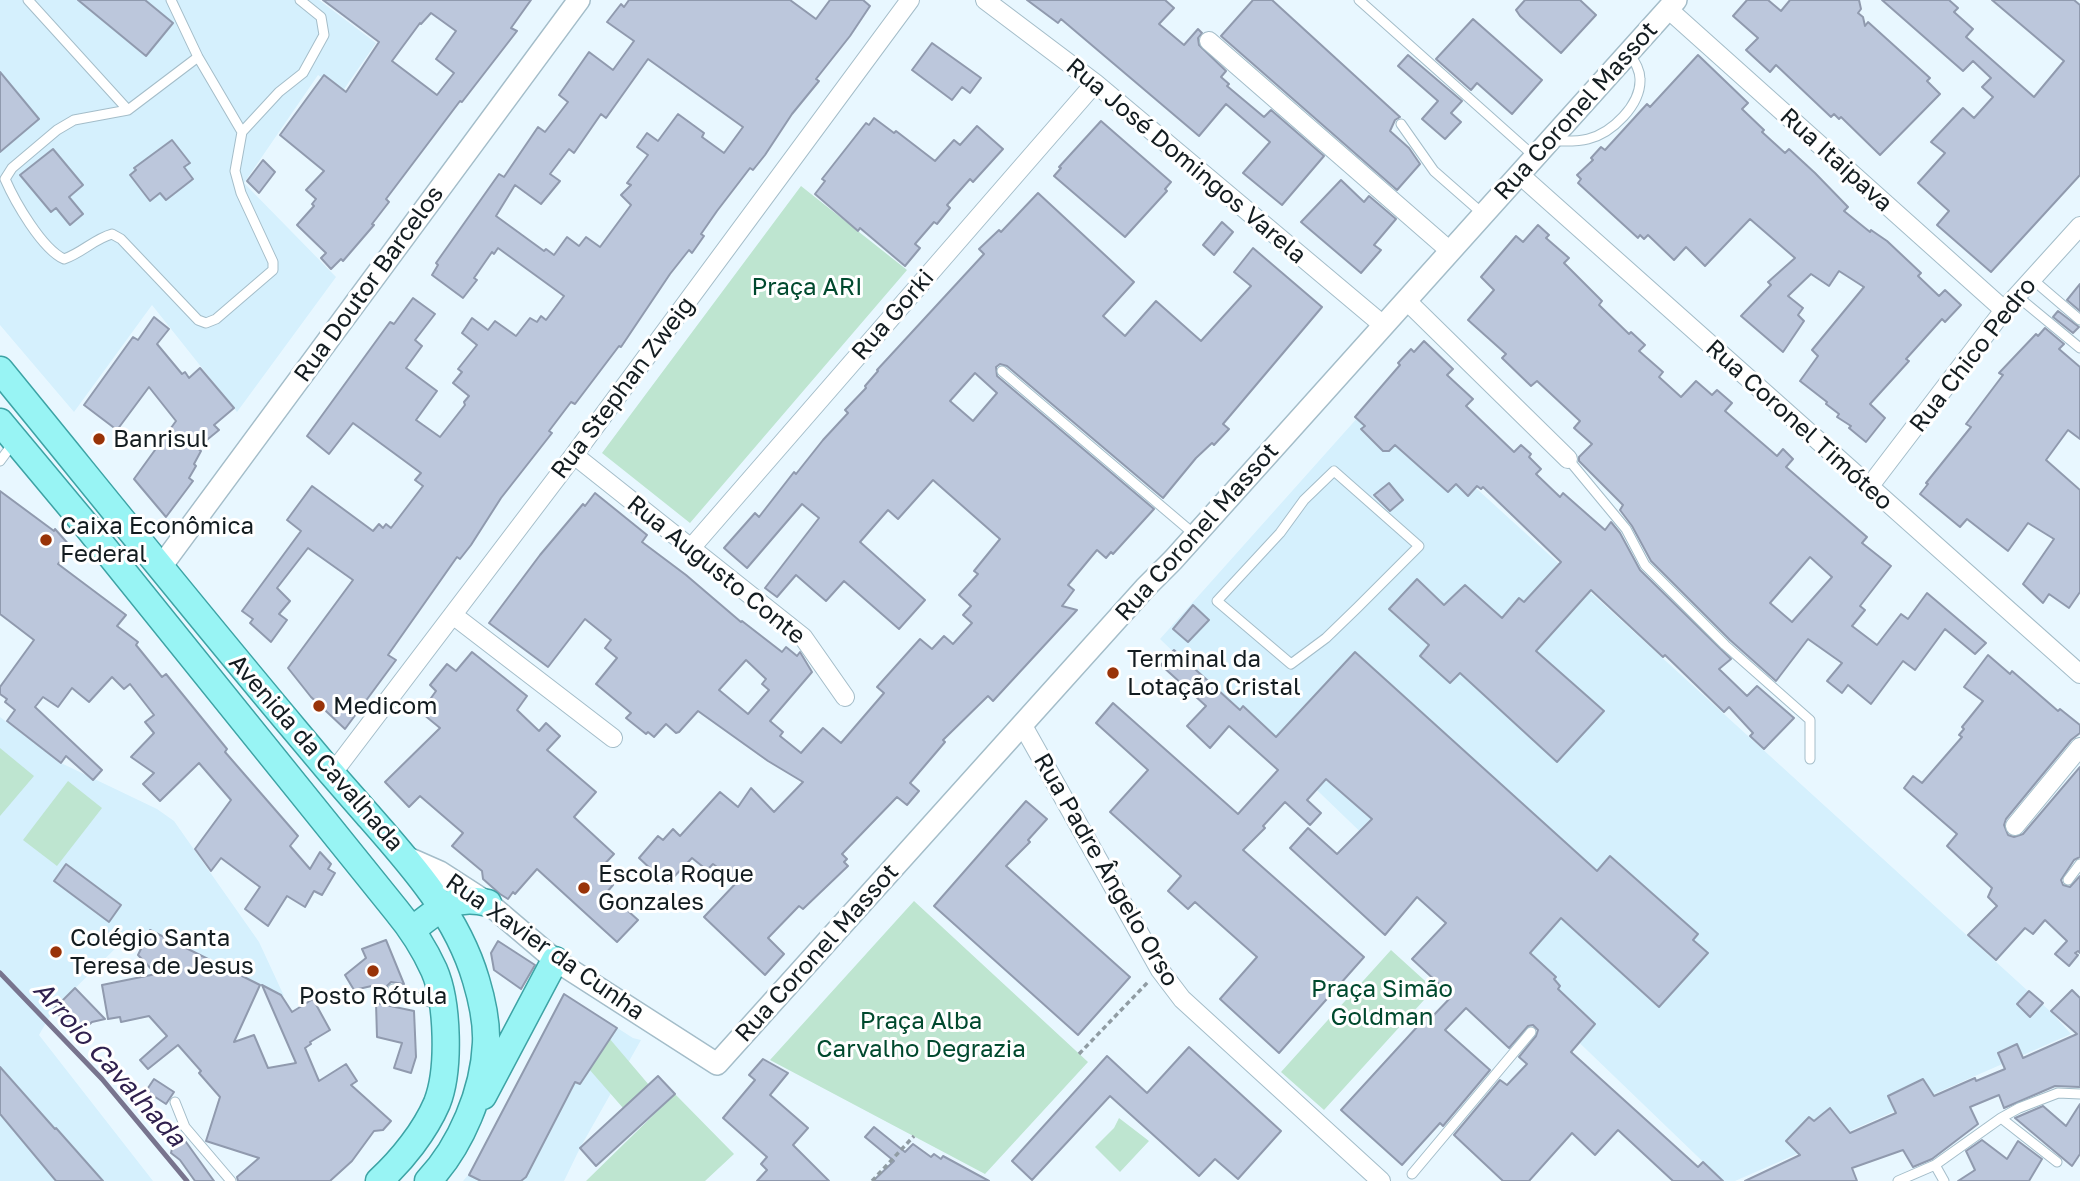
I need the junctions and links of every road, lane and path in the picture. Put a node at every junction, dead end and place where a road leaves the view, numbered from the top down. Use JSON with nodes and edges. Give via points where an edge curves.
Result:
{"nodes":[{"id":1,"x":29,"y":0,"type":"edge"},
{"id":2,"x":171,"y":0,"type":"edge"},
{"id":3,"x":300,"y":0,"type":"edge"},
{"id":4,"x":579,"y":0,"type":"edge"},
{"id":5,"x":911,"y":0,"type":"edge"},
{"id":6,"x":985,"y":0,"type":"edge"},
{"id":7,"x":1359,"y":0,"type":"edge"},
{"id":8,"x":1672,"y":5,"type":"edge"},
{"id":9,"x":1209,"y":40,"type":"dead end"},
{"id":10,"x":1629,"y":53,"type":"junction"},
{"id":11,"x":198,"y":57,"type":"junction"},
{"id":12,"x":1095,"y":83,"type":"junction"},
{"id":13,"x":128,"y":110,"type":"junction"},
{"id":14,"x":1401,"y":124,"type":"dead end"},
{"id":15,"x":242,"y":132,"type":"junction"},
{"id":16,"x":1542,"y":149,"type":"junction"},
{"id":17,"x":1519,"y":174,"type":"junction"},
{"id":18,"x":1483,"y":214,"type":"junction"},
{"id":19,"x":2080,"y":226,"type":"edge"},
{"id":20,"x":1450,"y":251,"type":"junction"},
{"id":21,"x":2032,"y":279,"type":"junction"},
{"id":22,"x":2017,"y":296,"type":"junction"},
{"id":23,"x":1406,"y":300,"type":"junction"},
{"id":24,"x":2004,"y":310,"type":"junction"},
{"id":25,"x":2080,"y":320,"type":"edge"},
{"id":26,"x":1383,"y":325,"type":"junction"},
{"id":27,"x":2080,"y":348,"type":"edge"},
{"id":28,"x":0,"y":370,"type":"edge"},
{"id":29,"x":1002,"y":371,"type":"dead end"},
{"id":30,"x":5,"y":441,"type":"edge"},
{"id":31,"x":574,"y":455,"type":"junction"},
{"id":32,"x":1568,"y":459,"type":"joint"},
{"id":33,"x":1869,"y":488,"type":"junction"},
{"id":34,"x":85,"y":524,"type":"junction"},
{"id":35,"x":1195,"y":536,"type":"junction"},
{"id":36,"x":1419,"y":546,"type":"joint"},
{"id":37,"x":691,"y":548,"type":"junction"},
{"id":38,"x":160,"y":568,"type":"junction"},
{"id":39,"x":453,"y":615,"type":"junction"},
{"id":40,"x":2080,"y":674,"type":"edge"},
{"id":41,"x":845,"y":697,"type":"dead end"},
{"id":42,"x":1023,"y":724,"type":"junction"},
{"id":43,"x":612,"y":738,"type":"dead end"},
{"id":44,"x":2080,"y":747,"type":"edge"},
{"id":45,"x":1810,"y":759,"type":"dead end"},
{"id":46,"x":332,"y":774,"type":"junction"},
{"id":47,"x":2015,"y":826,"type":"dead end"},
{"id":48,"x":406,"y":857,"type":"junction"},
{"id":49,"x":2080,"y":864,"type":"edge"},
{"id":50,"x":2068,"y":880,"type":"dead end"},
{"id":51,"x":488,"y":903,"type":"junction"},
{"id":52,"x":443,"y":907,"type":"junction"},
{"id":53,"x":412,"y":930,"type":"junction"},
{"id":54,"x":555,"y":960,"type":"junction"},
{"id":55,"x":1160,"y":970,"type":"junction"},
{"id":56,"x":393,"y":989,"type":"dead end"},
{"id":57,"x":442,"y":1006,"type":"junction"},
{"id":58,"x":1531,"y":1032,"type":"dead end"},
{"id":59,"x":1079,"y":1054,"type":"dead end"},
{"id":60,"x":717,"y":1063,"type":"joint"},
{"id":61,"x":2080,"y":1094,"type":"edge"},
{"id":62,"x":175,"y":1102,"type":"dead end"},
{"id":63,"x":2001,"y":1118,"type":"junction"},
{"id":64,"x":425,"y":1126,"type":"junction"},
{"id":65,"x":466,"y":1128,"type":"junction"},
{"id":66,"x":914,"y":1136,"type":"dead end"},
{"id":67,"x":2057,"y":1162,"type":"dead end"},
{"id":68,"x":1935,"y":1165,"type":"junction"},
{"id":69,"x":1412,"y":1174,"type":"dead end"},
{"id":70,"x":231,"y":1181,"type":"edge"},
{"id":71,"x":379,"y":1181,"type":"edge"},
{"id":72,"x":394,"y":1181,"type":"edge"},
{"id":73,"x":428,"y":1181,"type":"edge"},
{"id":74,"x":872,"y":1181,"type":"edge"},
{"id":75,"x":1381,"y":1181,"type":"edge"},
{"id":76,"x":1898,"y":1181,"type":"edge"},
{"id":77,"x":1944,"y":1181,"type":"edge"}],
"edges":[{"from":1,"to":13,"type":"lane"},
{"from":2,"to":11,"type":"lane"},
{"from":3,"to":15,"type":"lane","via":[[321,17],[324,35],[303,73]]},
{"from":4,"to":38,"type":"street","name":"Rua Doutor Barcelos"},
{"from":5,"to":31,"type":"street","name":"Rua Stephan Zweig"},
{"from":6,"to":12,"type":"street","name":"Rua José Domingos Varela"},
{"from":7,"to":16,"type":"lane"},
{"from":8,"to":10,"type":"street","name":"Rua Coronel Massot"},
{"from":8,"to":24,"type":"street","name":"Rua Itaipava"},
{"from":9,"to":20,"type":"street"},
{"from":10,"to":16,"type":"street","name":"Rua Coronel Massot"},
{"from":10,"to":16,"type":"lane","via":[[1640,76],[1639,90],[1618,121],[1590,139]]},
{"from":11,"to":13,"type":"lane"},
{"from":11,"to":15,"type":"lane"},
{"from":12,"to":26,"type":"street","name":"Rua José Domingos Varela"},
{"from":12,"to":37,"type":"street","name":"Rua Gorki"},
{"from":13,"to":15,"type":"lane","via":[[74,120],[5,179],[55,255],[73,256],[112,234],[206,323],[273,270],[235,171]]},
{"from":14,"to":18,"type":"lane","via":[[1434,171]]},
{"from":16,"to":17,"type":"street","name":"Rua Coronel Massot"},
{"from":17,"to":18,"type":"street","name":"Rua Coronel Massot"},
{"from":17,"to":33,"type":"street","name":"Rua Coronel Timóteo"},
{"from":18,"to":20,"type":"street","name":"Rua Coronel Massot"},
{"from":19,"to":21,"type":"street","name":"Rua Chico Pedro"},
{"from":20,"to":23,"type":"street","name":"Rua Coronel Massot"},
{"from":21,"to":22,"type":"street","name":"Rua Chico Pedro"},
{"from":21,"to":25,"type":"lane"},
{"from":22,"to":24,"type":"street","name":"Rua Chico Pedro"},
{"from":22,"to":27,"type":"lane"},
{"from":23,"to":26,"type":"street","name":"Rua Coronel Massot"},
{"from":23,"to":32,"type":"street"},
{"from":24,"to":33,"type":"street","name":"Rua Chico Pedro"},
{"from":26,"to":35,"type":"street","name":"Rua Coronel Massot"},
{"from":28,"to":38,"type":"main road","name":"Avenida da Cavalhada"},
{"from":29,"to":35,"type":"lane"},
{"from":30,"to":34,"type":"main road","name":"Avenida da Cavalhada"},
{"from":31,"to":37,"type":"street","name":"Rua Augusto Conte"},
{"from":31,"to":39,"type":"street","name":"Rua Stephan Zweig"},
{"from":32,"to":45,"type":"lane","via":[[1626,529],[1644,565],[1810,720]]},
{"from":33,"to":40,"type":"street","name":"Rua Coronel Timóteo"},
{"from":34,"to":38,"type":"main road","via":[[141,569]]},
{"from":34,"to":53,"type":"main road","name":"Avenida da Cavalhada"},
{"from":35,"to":42,"type":"street","name":"Rua Coronel Massot"},
{"from":36,"to":36,"type":"lane","via":[[1334,471],[1217,601],[1291,664],[1326,638]]},
{"from":37,"to":41,"type":"street","name":"Rua Augusto Conte","via":[[803,637]]},
{"from":38,"to":46,"type":"main road","name":"Avenida da Cavalhada"},
{"from":39,"to":43,"type":"street"},
{"from":39,"to":46,"type":"street","name":"Rua Stephan Zweig"},
{"from":42,"to":55,"type":"street","name":"Rua Padre Ângelo Orso"},
{"from":42,"to":60,"type":"street","name":"Rua Coronel Massot"},
{"from":44,"to":47,"type":"street"},
{"from":46,"to":48,"type":"main road","name":"Avenida da Cavalhada"},
{"from":48,"to":51,"type":"street","name":"Rua Xavier da Cunha"},
{"from":48,"to":52,"type":"main road","name":"Avenida da Cavalhada"},
{"from":49,"to":50,"type":"lane"},
{"from":51,"to":52,"type":"main road","via":[[461,899]]},
{"from":51,"to":54,"type":"street","name":"Rua Xavier da Cunha"},
{"from":52,"to":53,"type":"main road"},
{"from":52,"to":65,"type":"main road","name":"Avenida da Cavalhada","via":[[464,949],[484,1014],[486,1044]]},
{"from":53,"to":57,"type":"main road","name":"Avenida da Cavalhada","via":[[434,969]]},
{"from":54,"to":60,"type":"street","name":"Rua Xavier da Cunha"},
{"from":54,"to":65,"type":"main road"},
{"from":55,"to":59,"type":"path"},
{"from":55,"to":75,"type":"street","name":"Rua Padre Ângelo Orso","via":[[1182,999]]},
{"from":56,"to":57,"type":"lane"},
{"from":57,"to":64,"type":"main road","name":"Avenida da Cavalhada","via":[[445,1073]]},
{"from":58,"to":69,"type":"lane"},
{"from":61,"to":63,"type":"lane","via":[[2058,1093]]},
{"from":62,"to":70,"type":"lane","via":[[185,1128]]},
{"from":63,"to":67,"type":"lane"},
{"from":63,"to":68,"type":"lane"},
{"from":64,"to":71,"type":"main road","name":"Avenida da Cavalhada"},
{"from":64,"to":72,"type":"main road"},
{"from":65,"to":73,"type":"main road","name":"Avenida da Cavalhada"},
{"from":66,"to":74,"type":"path"},
{"from":68,"to":76,"type":"lane"},
{"from":68,"to":77,"type":"lane"}]}
